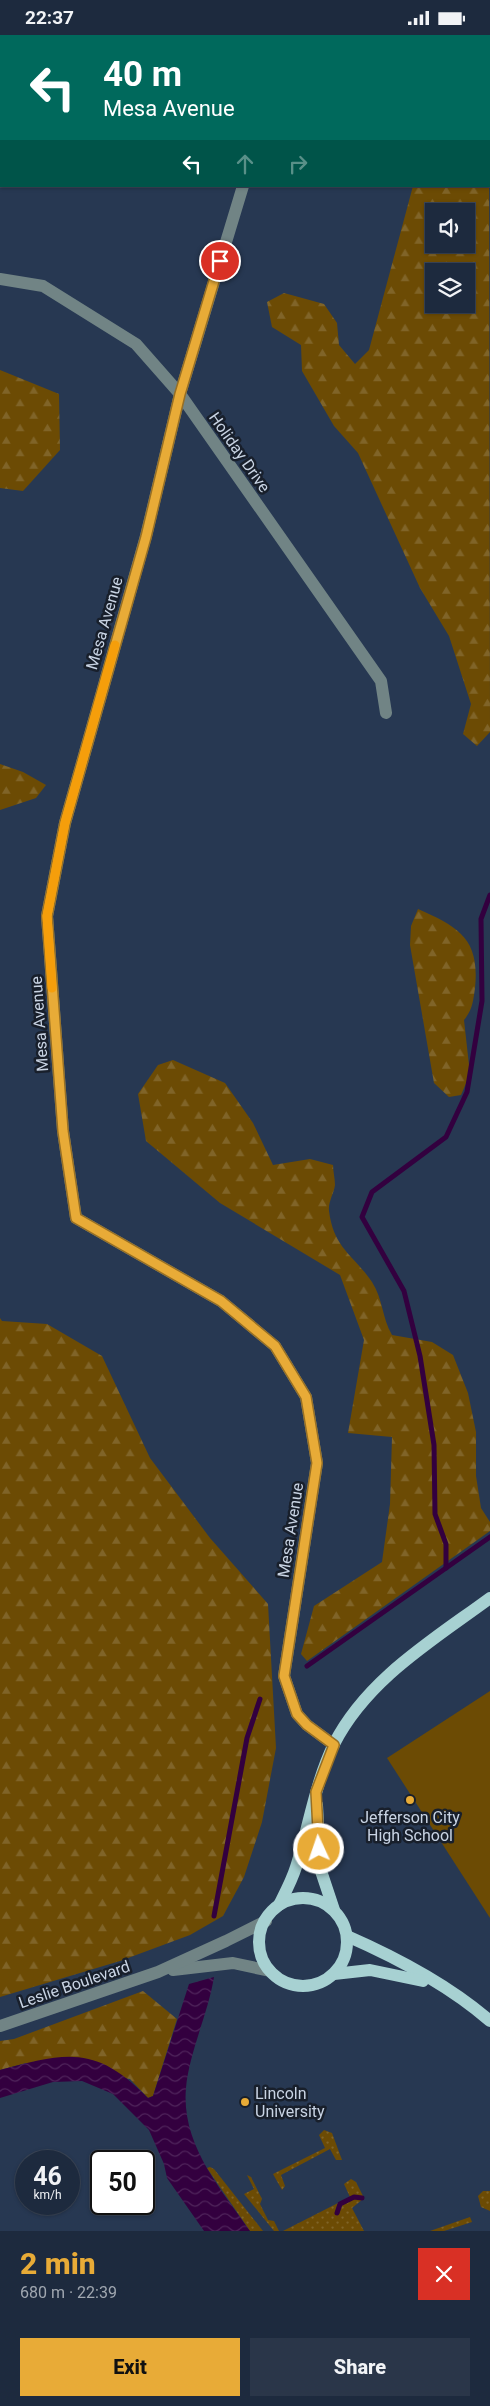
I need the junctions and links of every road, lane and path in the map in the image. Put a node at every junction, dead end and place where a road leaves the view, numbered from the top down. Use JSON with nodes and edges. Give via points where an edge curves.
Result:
{"nodes":[{"id":1,"x":243,"y":187,"type":"edge"},
{"id":2,"x":0,"y":279,"type":"edge"},
{"id":3,"x":180,"y":394,"type":"junction"},
{"id":4,"x":386,"y":713,"type":"dead end"},
{"id":5,"x":490,"y":1598,"type":"edge"},
{"id":6,"x":334,"y":1745,"type":"junction"},
{"id":7,"x":316,"y":1792,"type":"junction"},
{"id":8,"x":279,"y":1905,"type":"junction"},
{"id":9,"x":334,"y":1910,"type":"junction"},
{"id":10,"x":266,"y":1921,"type":"junction"},
{"id":11,"x":347,"y":1936,"type":"junction"},
{"id":12,"x":270,"y":1971,"type":"junction"},
{"id":13,"x":158,"y":1972,"type":"junction"},
{"id":14,"x":334,"y":1974,"type":"junction"},
{"id":15,"x":440,"y":1986,"type":"junction"},
{"id":16,"x":490,"y":2021,"type":"edge"},
{"id":17,"x":0,"y":2026,"type":"edge"}],
"edges":[{"from":1,"to":3,"type":"street","name":"Mesa Avenue"},
{"from":2,"to":3,"type":"street","name":"Holiday Drive","via":[[43,286],[136,344]]},
{"from":3,"to":4,"type":"street","name":"Holiday Drive","via":[[380,681]]},
{"from":3,"to":6,"type":"street","name":"Mesa Avenue","via":[[146,537],[65,823],[47,916],[63,1131],[76,1218],[221,1301],[275,1346],[306,1397],[317,1463],[284,1676],[297,1714]]},
{"from":5,"to":6,"type":"main road","via":[[370,1692],[351,1715]]},
{"from":6,"to":7,"type":"main road"},
{"from":7,"to":8,"type":"main road","via":[[296,1868]]},
{"from":7,"to":9,"type":"main road","via":[[320,1868]]},
{"from":8,"to":9,"type":"main road","via":[[293,1899],[308,1898]]},
{"from":8,"to":10,"type":"main road"},
{"from":9,"to":11,"type":"main road"},
{"from":10,"to":12,"type":"main road","via":[[259,1943],[262,1958]]},
{"from":10,"to":13,"type":"street","name":"Leslie Boulevard"},
{"from":11,"to":14,"type":"main road","via":[[342,1963]]},
{"from":11,"to":15,"type":"main road","via":[[379,1950]]},
{"from":12,"to":13,"type":"street","name":"Leslie Boulevard","via":[[233,1963]]},
{"from":12,"to":14,"type":"main road","via":[[282,1981],[296,1985],[317,1985]]},
{"from":13,"to":17,"type":"street","name":"Leslie Boulevard"},
{"from":14,"to":15,"type":"main road","via":[[370,1970]]},
{"from":15,"to":16,"type":"main road"}]}
